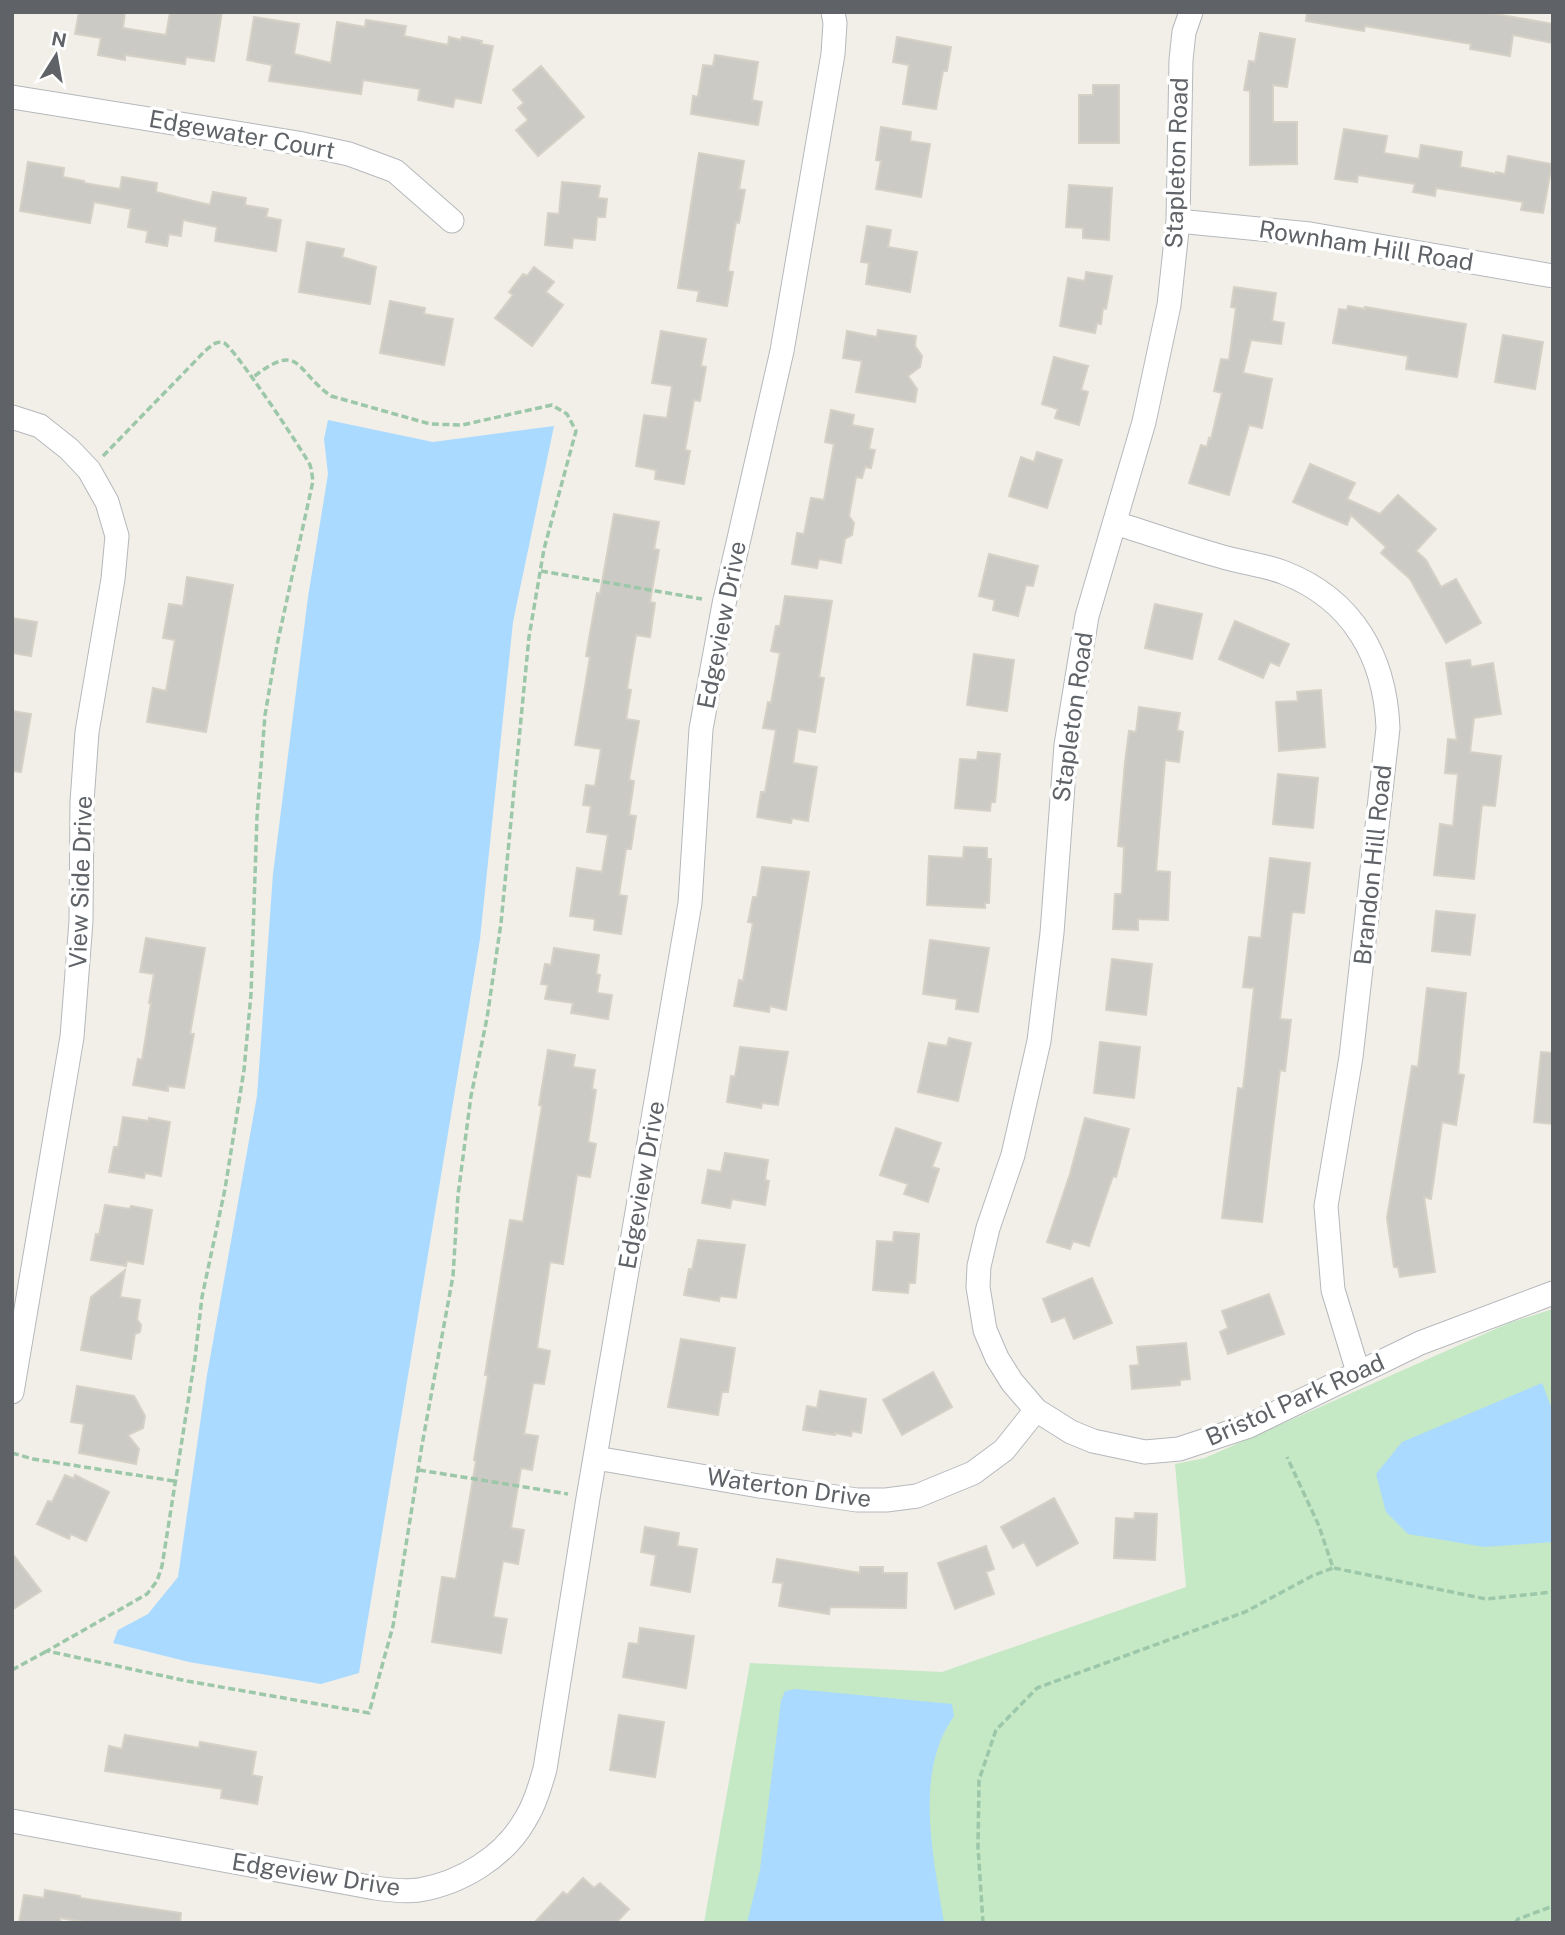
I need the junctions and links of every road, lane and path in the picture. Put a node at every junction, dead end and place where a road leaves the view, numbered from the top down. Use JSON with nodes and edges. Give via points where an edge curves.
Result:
{"nodes":[{"id":1,"x":833,"y":12,"type":"edge"},
{"id":2,"x":1191,"y":12,"type":"edge"},
{"id":3,"x":12,"y":97,"type":"edge"},
{"id":4,"x":1178,"y":220,"type":"junction"},
{"id":5,"x":452,"y":221,"type":"dead end"},
{"id":6,"x":1553,"y":276,"type":"edge"},
{"id":7,"x":252,"y":379,"type":"junction"},
{"id":8,"x":12,"y":417,"type":"edge"},
{"id":9,"x":89,"y":470,"type":"junction"},
{"id":10,"x":1115,"y":523,"type":"junction"},
{"id":11,"x":540,"y":571,"type":"junction"},
{"id":12,"x":724,"y":604,"type":"junction"},
{"id":13,"x":1553,"y":1293,"type":"edge"},
{"id":14,"x":1358,"y":1372,"type":"junction"},
{"id":15,"x":12,"y":1392,"type":"edge"},
{"id":16,"x":1036,"y":1410,"type":"junction"},
{"id":17,"x":12,"y":1453,"type":"edge"},
{"id":18,"x":1287,"y":1457,"type":"dead end"},
{"id":19,"x":596,"y":1458,"type":"junction"},
{"id":20,"x":419,"y":1470,"type":"junction"},
{"id":21,"x":174,"y":1481,"type":"junction"},
{"id":22,"x":588,"y":1498,"type":"junction"},
{"id":23,"x":1333,"y":1568,"type":"junction"},
{"id":24,"x":1553,"y":1592,"type":"edge"},
{"id":25,"x":47,"y":1651,"type":"junction"},
{"id":26,"x":12,"y":1670,"type":"edge"},
{"id":27,"x":12,"y":1821,"type":"edge"},
{"id":28,"x":1553,"y":1906,"type":"edge"},
{"id":29,"x":983,"y":1923,"type":"edge"},
{"id":30,"x":1515,"y":1923,"type":"edge"}],
"edges":[{"from":1,"to":12,"type":"street","name":"Edgeview Drive","via":[[833,54],[782,351]]},
{"from":2,"to":4,"type":"street","name":"Stapleton Road","via":[[1181,60]]},
{"from":3,"to":5,"type":"street","name":"Edgewater Court","via":[[349,154],[394,171]]},
{"from":4,"to":6,"type":"street","name":"Rownham Hill Road","via":[[1310,234]]},
{"from":4,"to":10,"type":"street","name":"Stapleton Road","via":[[1158,360]]},
{"from":7,"to":9,"type":"path","via":[[232,348],[215,343]]},
{"from":7,"to":11,"type":"path","via":[[272,362],[298,362],[331,396],[430,424],[462,425],[552,405],[567,414],[576,431]]},
{"from":7,"to":21,"type":"path","via":[[298,445],[313,481],[265,715],[244,1070]]},
{"from":8,"to":9,"type":"street","name":"View Side Drive","via":[[40,426]]},
{"from":9,"to":15,"type":"street","name":"View Side Drive","via":[[107,502],[117,536],[87,732],[72,1037]]},
{"from":10,"to":14,"type":"street","name":"Brandon Hill Road","via":[[1267,567],[1313,587],[1344,610],[1370,648],[1380,676],[1388,728],[1351,1057],[1326,1206],[1334,1290]]},
{"from":10,"to":16,"type":"street","name":"Stapleton Road","via":[[1087,616],[1066,746],[1039,1041],[1013,1154],[979,1266],[985,1330],[1012,1382]]},
{"from":11,"to":12,"type":"path"},
{"from":11,"to":20,"type":"path","via":[[529,637],[501,923],[471,1096],[453,1276]]},
{"from":12,"to":19,"type":"street","name":"Edgeview Drive","via":[[701,729],[690,903]]},
{"from":13,"to":14,"type":"street","name":"Bristol Park Road","via":[[1420,1343]]},
{"from":14,"to":16,"type":"street","name":"Bristol Park Road","via":[[1249,1426],[1179,1449],[1145,1452],[1119,1448],[1071,1432]]},
{"from":16,"to":19,"type":"street","name":"Waterton Drive","via":[[1004,1450],[973,1473],[917,1496],[886,1500],[759,1486]]},
{"from":17,"to":21,"type":"path"},
{"from":18,"to":23,"type":"path"},
{"from":19,"to":22,"type":"street","name":"Edgeview Drive"},
{"from":20,"to":22,"type":"path"},
{"from":20,"to":25,"type":"path","via":[[393,1626],[369,1713]]},
{"from":21,"to":25,"type":"path","via":[[157,1581],[147,1594]]},
{"from":22,"to":27,"type":"street","name":"Edgeview Drive","via":[[537,1796],[511,1841],[468,1874],[417,1890],[375,1888]]},
{"from":23,"to":24,"type":"path","via":[[1486,1598]]},
{"from":23,"to":29,"type":"path","via":[[1244,1612],[1037,1688],[1029,1696],[996,1730],[979,1780]]},
{"from":25,"to":26,"type":"path"},
{"from":28,"to":30,"type":"path"}]}
